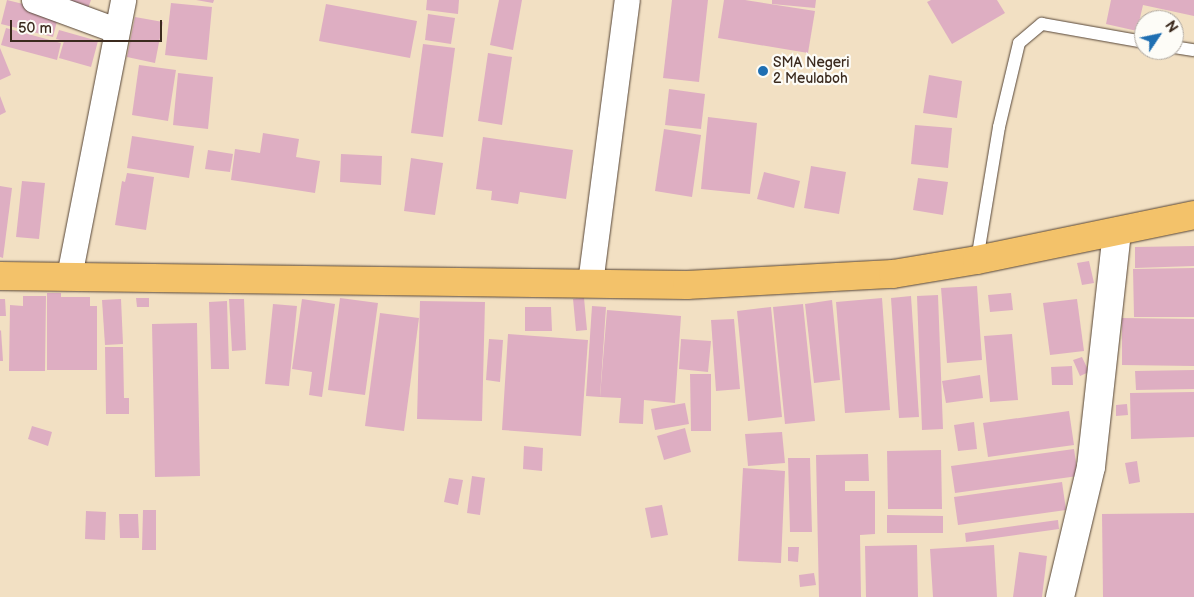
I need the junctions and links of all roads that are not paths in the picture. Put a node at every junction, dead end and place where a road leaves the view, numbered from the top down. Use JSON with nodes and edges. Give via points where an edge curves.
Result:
{"nodes":[{"id":1,"x":34,"y":0,"type":"edge"},
{"id":2,"x":123,"y":0,"type":"edge"},
{"id":3,"x":627,"y":0,"type":"edge"},
{"id":4,"x":116,"y":30,"type":"junction"},
{"id":5,"x":1134,"y":40,"type":"edge"},
{"id":6,"x":1194,"y":215,"type":"edge"},
{"id":7,"x":1117,"y":231,"type":"junction"},
{"id":8,"x":977,"y":260,"type":"junction"},
{"id":9,"x":0,"y":276,"type":"edge"},
{"id":10,"x":68,"y":276,"type":"junction"},
{"id":11,"x":590,"y":283,"type":"junction"},
{"id":12,"x":1060,"y":597,"type":"edge"}],
"edges":[{"from":1,"to":4,"type":"street"},
{"from":2,"to":4,"type":"street"},
{"from":3,"to":11,"type":"street"},
{"from":4,"to":10,"type":"street"},
{"from":5,"to":8,"type":"lane","via":[[1042,24],[1019,43],[999,127]]},
{"from":6,"to":7,"type":"main road"},
{"from":7,"to":8,"type":"main road"},
{"from":7,"to":12,"type":"street","via":[[1091,467]]},
{"from":8,"to":11,"type":"main road","via":[[893,274],[687,285]]},
{"from":9,"to":10,"type":"main road"},
{"from":10,"to":11,"type":"main road"}]}
